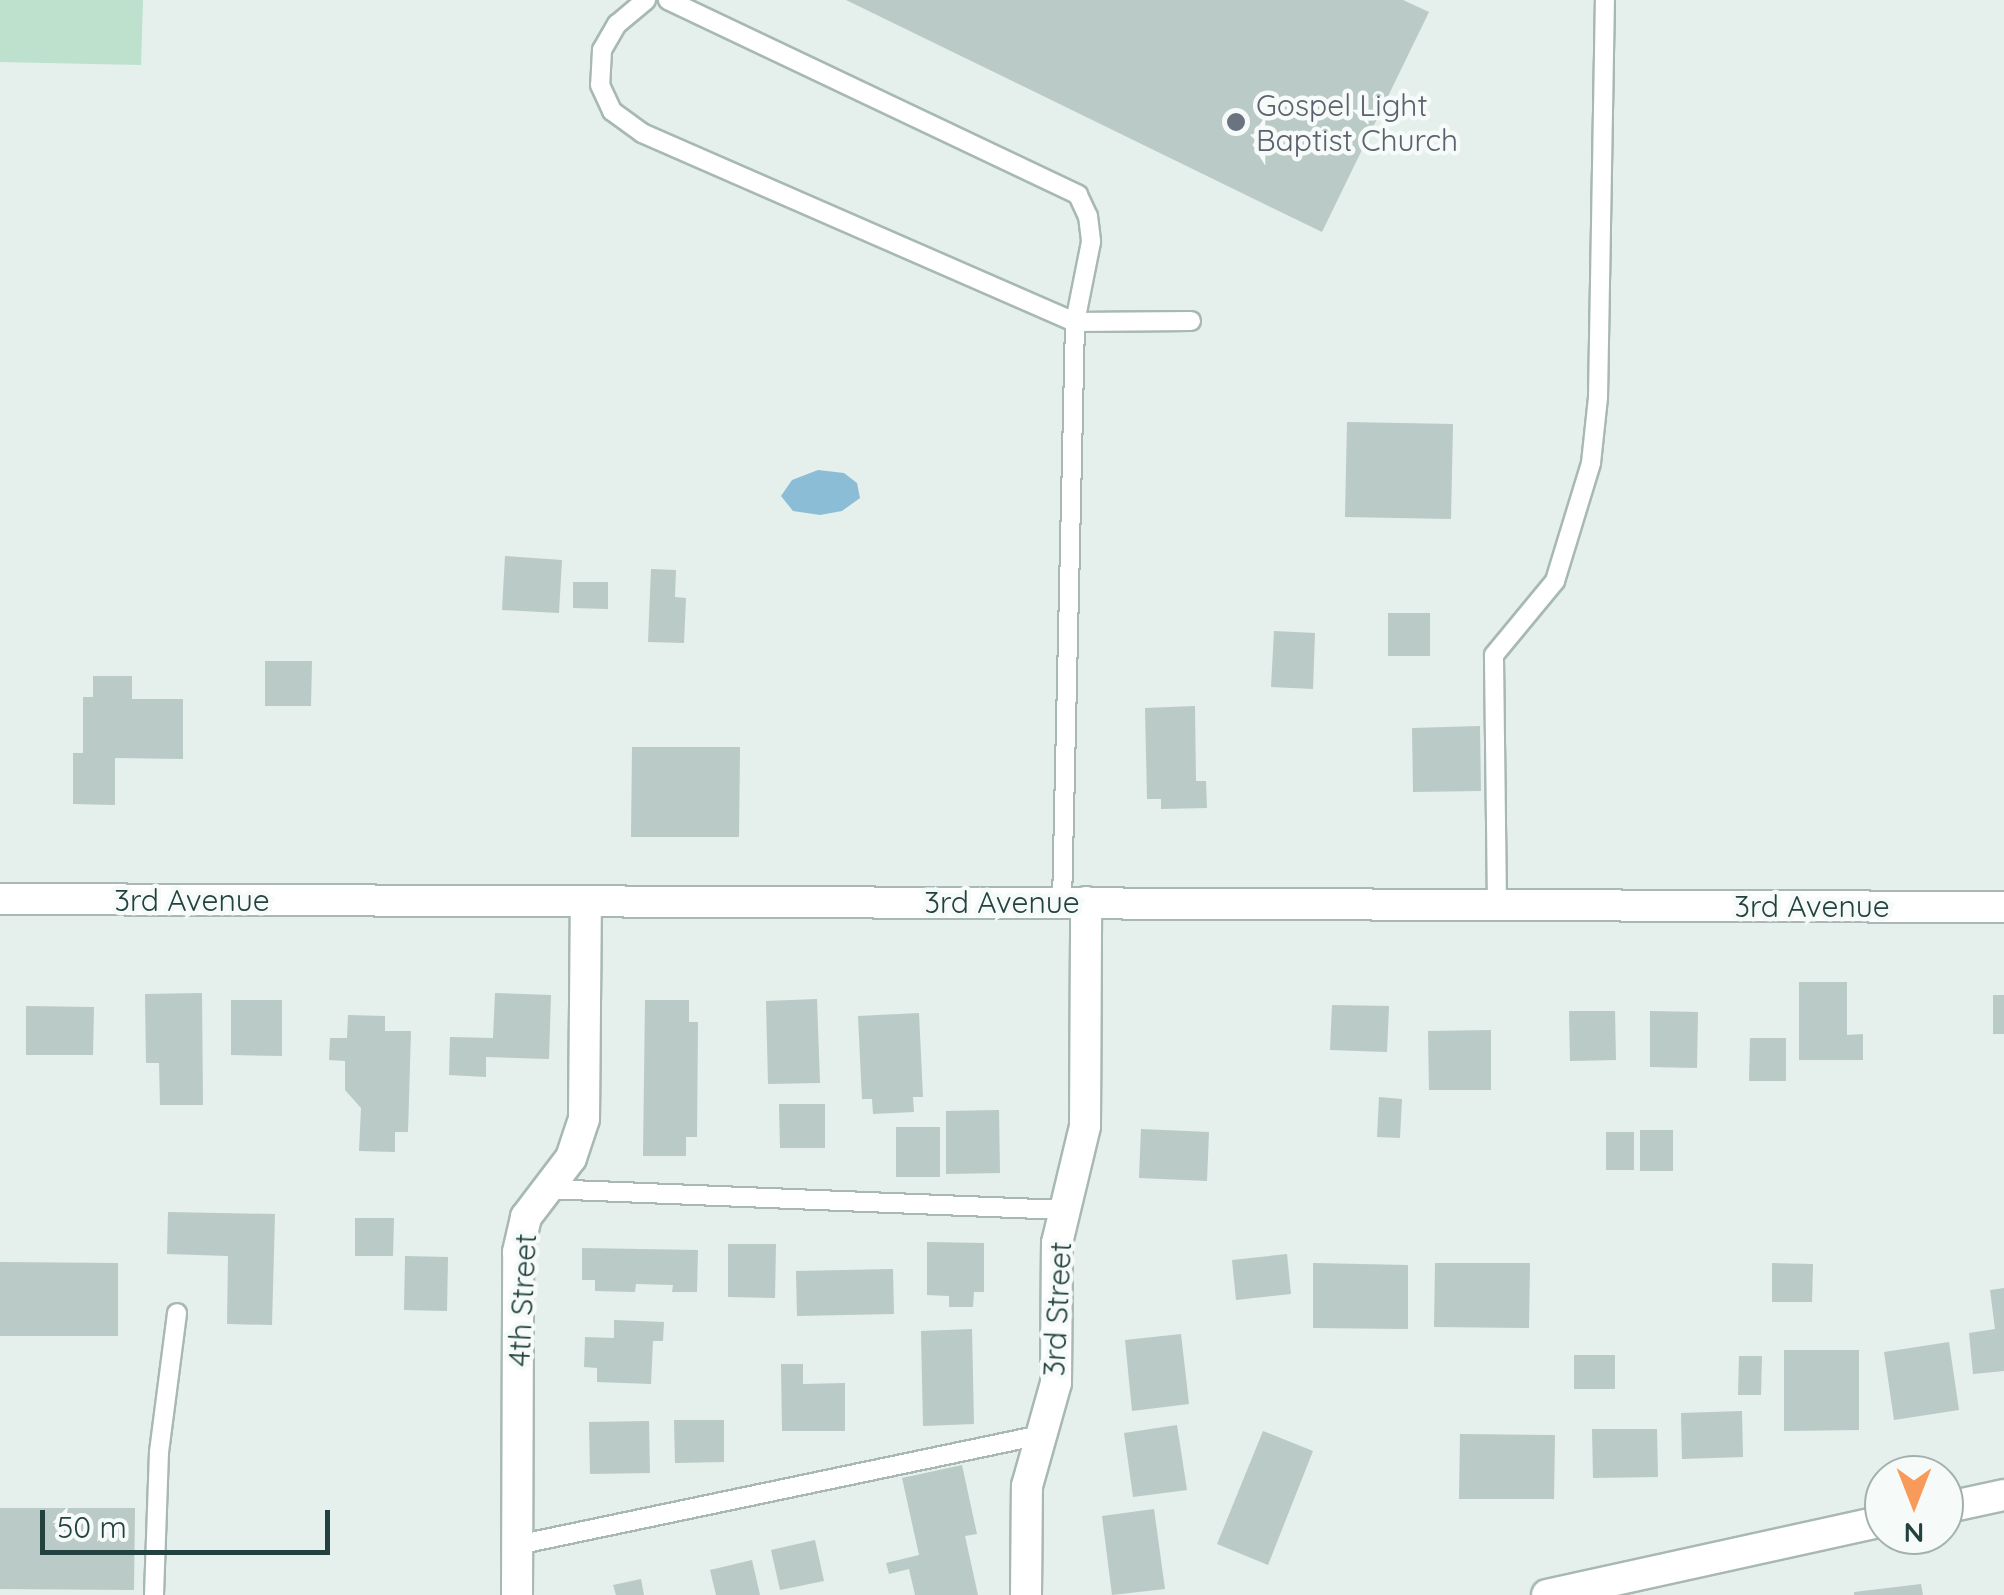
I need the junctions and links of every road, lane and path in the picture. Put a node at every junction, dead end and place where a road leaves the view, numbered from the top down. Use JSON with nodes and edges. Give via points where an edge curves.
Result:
{"nodes":[{"id":1,"x":646,"y":0,"type":"edge"},
{"id":2,"x":668,"y":0,"type":"edge"},
{"id":3,"x":1605,"y":0,"type":"edge"},
{"id":4,"x":1190,"y":321,"type":"dead end"},
{"id":5,"x":1076,"y":322,"type":"junction"},
{"id":6,"x":0,"y":899,"type":"edge"},
{"id":7,"x":586,"y":902,"type":"junction"},
{"id":8,"x":1074,"y":902,"type":"junction"},
{"id":9,"x":1497,"y":904,"type":"junction"},
{"id":10,"x":2004,"y":906,"type":"edge"},
{"id":11,"x":545,"y":1189,"type":"junction"},
{"id":12,"x":1065,"y":1210,"type":"junction"},
{"id":13,"x":178,"y":1312,"type":"dead end"},
{"id":14,"x":1041,"y":1435,"type":"junction"},
{"id":15,"x":2004,"y":1495,"type":"edge"},
{"id":16,"x":1964,"y":1504,"type":"edge"},
{"id":17,"x":1864,"y":1525,"type":"edge"},
{"id":18,"x":517,"y":1545,"type":"junction"},
{"id":19,"x":154,"y":1595,"type":"edge"},
{"id":20,"x":517,"y":1595,"type":"edge"},
{"id":21,"x":1026,"y":1595,"type":"edge"},
{"id":22,"x":1547,"y":1595,"type":"edge"}],
"edges":[{"from":1,"to":5,"type":"lane","via":[[617,24],[602,50],[600,85],[612,111],[642,133]]},
{"from":2,"to":5,"type":"lane","via":[[1078,195],[1091,242]]},
{"from":3,"to":9,"type":"lane","via":[[1591,464],[1555,581],[1494,656]]},
{"from":4,"to":5,"type":"lane"},
{"from":5,"to":8,"type":"lane"},
{"from":6,"to":7,"type":"street","name":"3rd Avenue"},
{"from":7,"to":8,"type":"street","name":"3rd Avenue"},
{"from":7,"to":11,"type":"street","name":"4th Street","via":[[584,1119],[571,1158]]},
{"from":8,"to":9,"type":"street","name":"3rd Avenue"},
{"from":8,"to":12,"type":"street","name":"3rd Street","via":[[1084,1126]]},
{"from":9,"to":10,"type":"street","name":"3rd Avenue"},
{"from":11,"to":12,"type":"lane"},
{"from":11,"to":18,"type":"street","name":"4th Street","via":[[526,1217],[518,1252]]},
{"from":12,"to":14,"type":"street","name":"3rd Street","via":[[1057,1244],[1056,1383]]},
{"from":13,"to":19,"type":"lane","via":[[159,1452]]},
{"from":14,"to":18,"type":"lane"},
{"from":14,"to":21,"type":"street","name":"3rd Street","via":[[1027,1486]]},
{"from":15,"to":16,"type":"street"},
{"from":17,"to":22,"type":"street"},
{"from":18,"to":20,"type":"street","name":"4th Street"}]}
